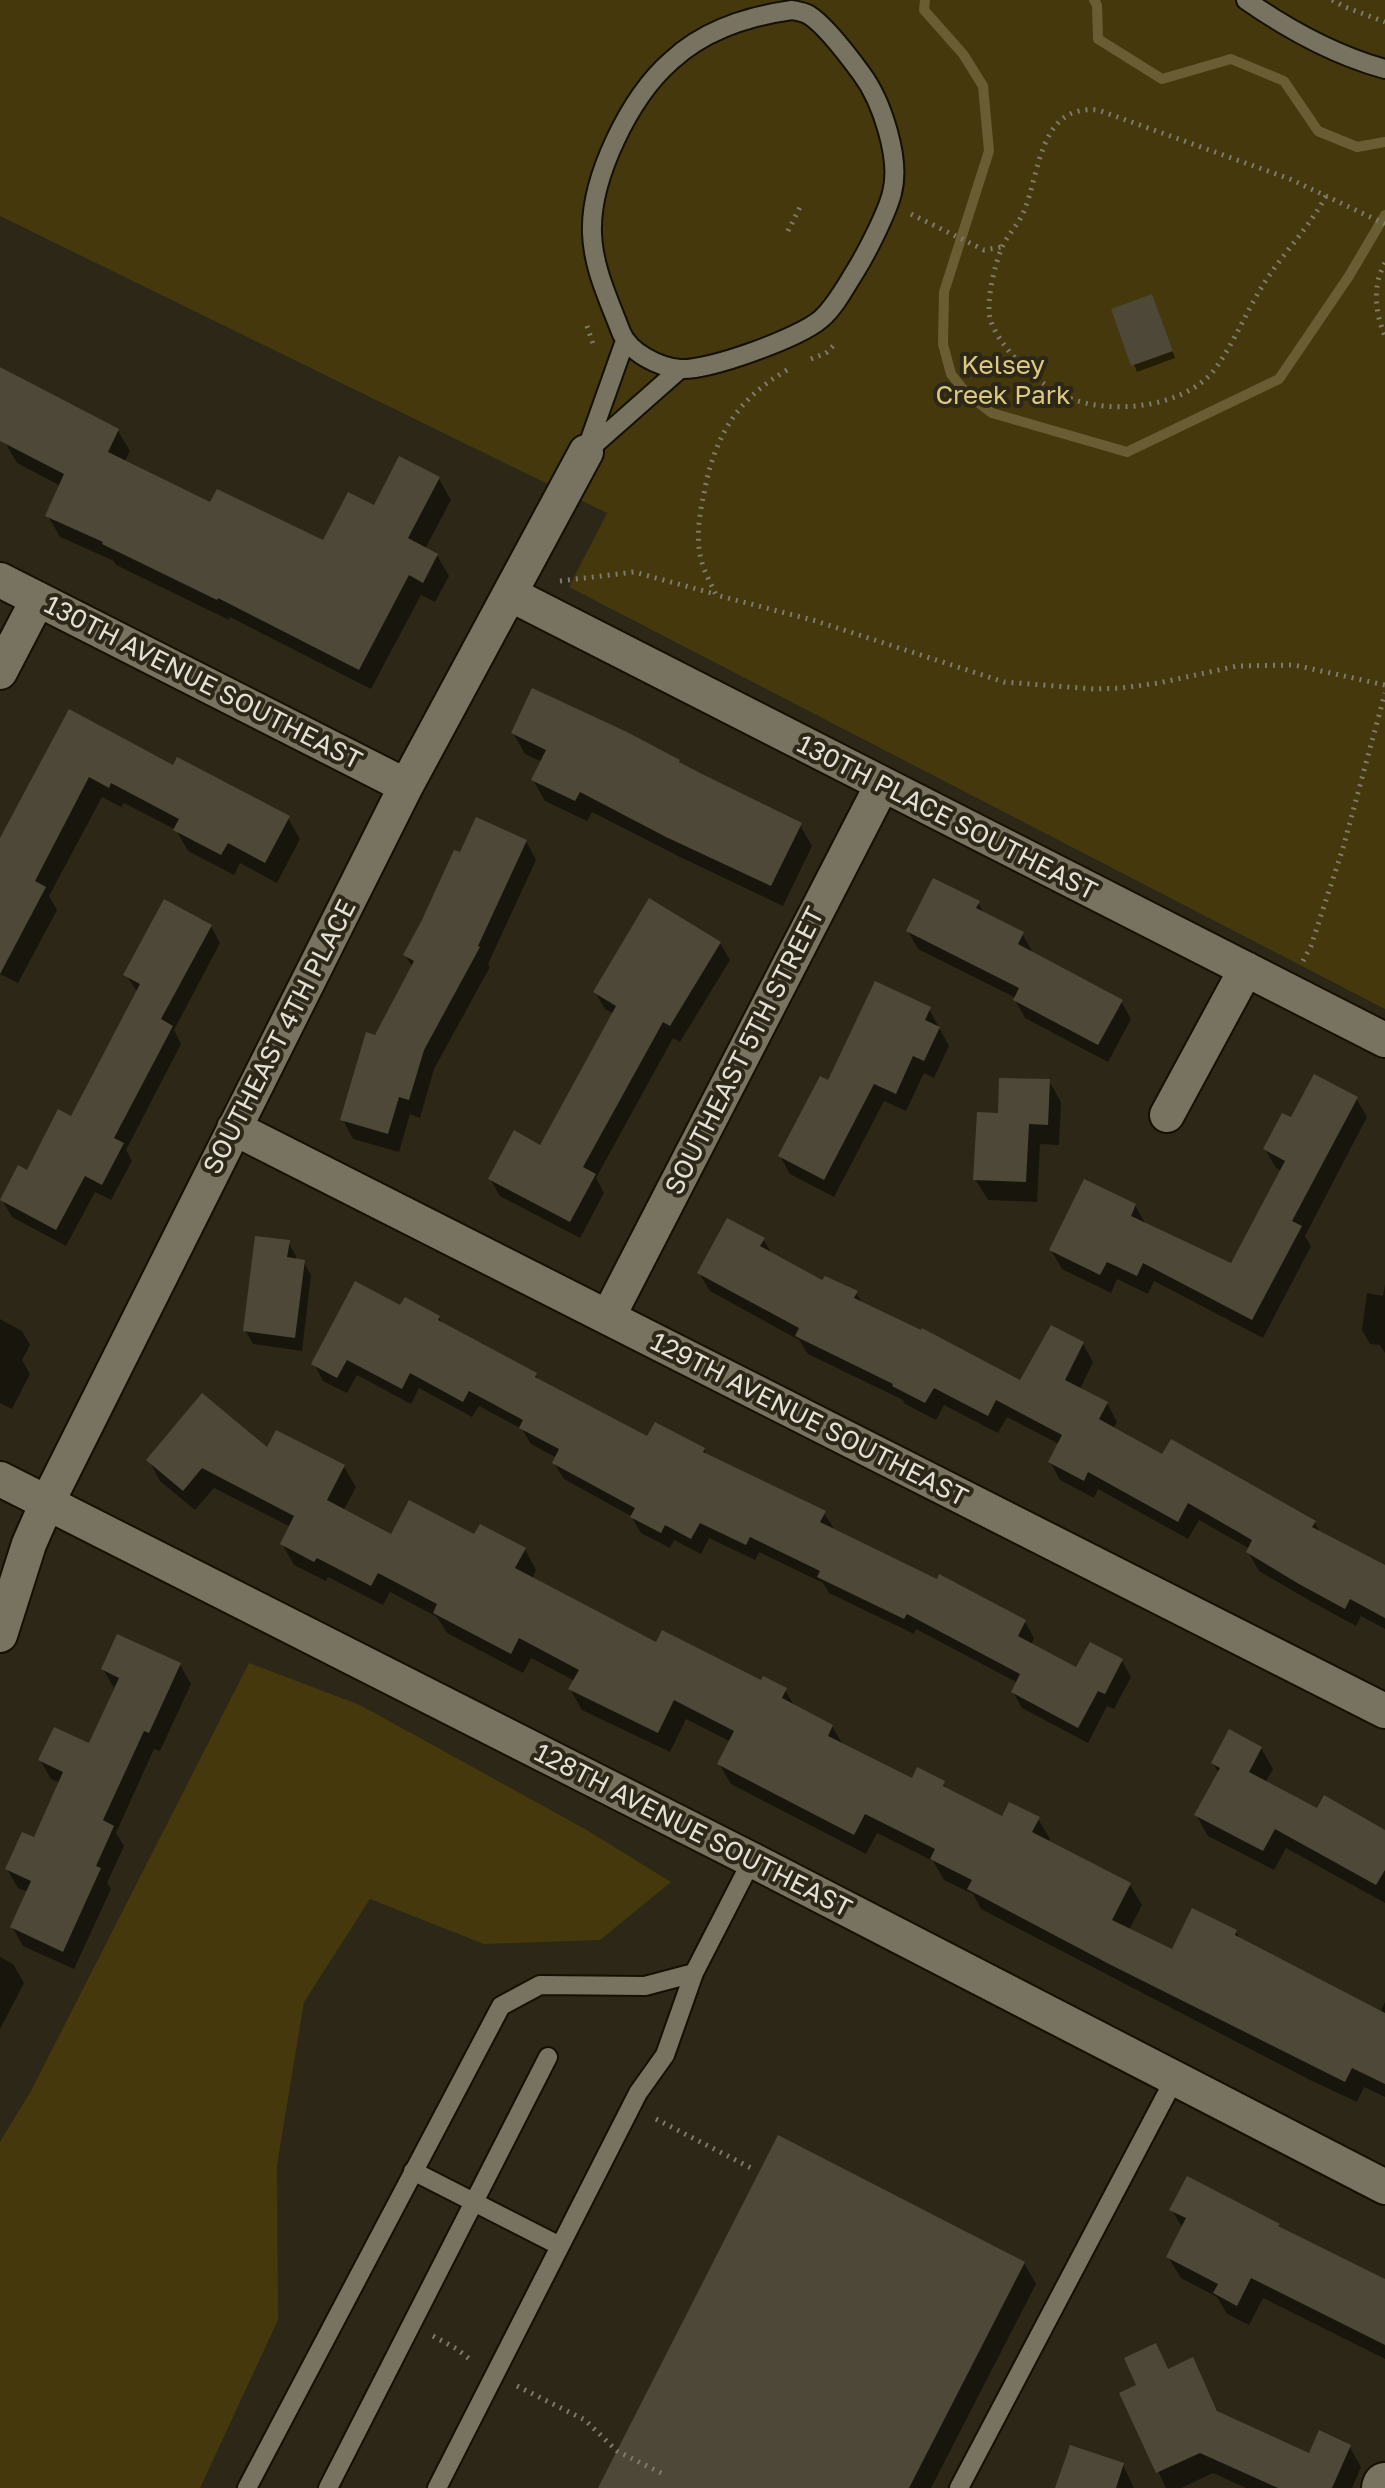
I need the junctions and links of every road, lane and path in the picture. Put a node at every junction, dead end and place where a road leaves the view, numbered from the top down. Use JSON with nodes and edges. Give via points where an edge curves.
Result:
{"nodes":[{"id":1,"x":1246,"y":0,"type":"edge"},
{"id":2,"x":1332,"y":0,"type":"edge"},
{"id":3,"x":811,"y":7,"type":"edge"},
{"id":4,"x":1385,"y":22,"type":"edge"},
{"id":5,"x":1385,"y":69,"type":"edge"},
{"id":6,"x":1326,"y":196,"type":"junction"},
{"id":7,"x":801,"y":205,"type":"dead end"},
{"id":8,"x":1385,"y":224,"type":"edge"},
{"id":9,"x":933,"y":226,"type":"dead end"},
{"id":10,"x":788,"y":231,"type":"dead end"},
{"id":11,"x":1002,"y":247,"type":"junction"},
{"id":12,"x":1385,"y":263,"type":"edge"},
{"id":13,"x":1385,"y":336,"type":"edge"},
{"id":14,"x":841,"y":338,"type":"dead end"},
{"id":15,"x":625,"y":341,"type":"junction"},
{"id":16,"x":680,"y":369,"type":"junction"},
{"id":17,"x":586,"y":452,"type":"junction"},
{"id":18,"x":0,"y":580,"type":"edge"},
{"id":19,"x":551,"y":582,"type":"dead end"},
{"id":20,"x":510,"y":594,"type":"junction"},
{"id":21,"x":716,"y":595,"type":"junction"},
{"id":22,"x":38,"y":599,"type":"junction"},
{"id":23,"x":0,"y":672,"type":"edge"},
{"id":24,"x":1385,"y":685,"type":"edge"},
{"id":25,"x":1385,"y":693,"type":"edge"},
{"id":26,"x":882,"y":785,"type":"junction"},
{"id":27,"x":406,"y":786,"type":"junction"},
{"id":28,"x":1246,"y":969,"type":"junction"},
{"id":29,"x":1287,"y":990,"type":"junction"},
{"id":30,"x":1385,"y":1040,"type":"edge"},
{"id":31,"x":1167,"y":1115,"type":"dead end"},
{"id":32,"x":234,"y":1128,"type":"junction"},
{"id":33,"x":608,"y":1317,"type":"junction"},
{"id":34,"x":0,"y":1479,"type":"edge"},
{"id":35,"x":47,"y":1503,"type":"junction"},
{"id":36,"x":0,"y":1635,"type":"edge"},
{"id":37,"x":1385,"y":1711,"type":"edge"},
{"id":38,"x":752,"y":1860,"type":"junction"},
{"id":39,"x":694,"y":1973,"type":"junction"},
{"id":40,"x":548,"y":2057,"type":"dead end"},
{"id":41,"x":1175,"y":2078,"type":"junction"},
{"id":42,"x":656,"y":2119,"type":"dead end"},
{"id":43,"x":751,"y":2168,"type":"dead end"},
{"id":44,"x":413,"y":2171,"type":"junction"},
{"id":45,"x":1385,"y":2187,"type":"edge"},
{"id":46,"x":474,"y":2203,"type":"junction"},
{"id":47,"x":560,"y":2246,"type":"junction"},
{"id":48,"x":428,"y":2333,"type":"dead end"},
{"id":49,"x":476,"y":2364,"type":"dead end"},
{"id":50,"x":513,"y":2383,"type":"dead end"},
{"id":51,"x":665,"y":2475,"type":"dead end"},
{"id":52,"x":247,"y":2488,"type":"edge"},
{"id":53,"x":328,"y":2488,"type":"edge"},
{"id":54,"x":437,"y":2488,"type":"edge"},
{"id":55,"x":959,"y":2488,"type":"edge"}],
"edges":[{"from":1,"to":5,"type":"lane","via":[[1318,44]]},
{"from":2,"to":4,"type":"path"},
{"from":3,"to":15,"type":"lane","via":[[746,19],[708,34],[671,60],[621,131],[597,192],[592,232],[597,269]]},
{"from":3,"to":16,"type":"lane","via":[[877,97],[892,157],[892,193],[864,257],[822,318],[771,346]]},
{"from":6,"to":8,"type":"path"},
{"from":6,"to":11,"type":"path","via":[[1085,108],[1061,121],[1045,139],[1024,213]]},
{"from":6,"to":11,"type":"path","via":[[1264,283],[1214,370],[1199,385],[1133,407],[1111,408],[1059,394],[1017,360],[997,334],[989,305]]},
{"from":7,"to":10,"type":"path"},
{"from":9,"to":11,"type":"path","via":[[984,250]]},
{"from":12,"to":13,"type":"path","via":[[1376,290]]},
{"from":14,"to":21,"type":"path","via":[[826,353],[786,370],[748,398],[718,441],[698,534]]},
{"from":15,"to":16,"type":"lane","via":[[639,353]]},
{"from":15,"to":17,"type":"lane"},
{"from":16,"to":17,"type":"lane"},
{"from":17,"to":20,"type":"street","name":"SOUTHEAST 4TH PLACE"},
{"from":18,"to":22,"type":"street","name":"130TH AVENUE SOUTHEAST"},
{"from":19,"to":21,"type":"path","via":[[634,572]]},
{"from":20,"to":26,"type":"street","name":"130TH PLACE SOUTHEAST"},
{"from":20,"to":27,"type":"street","name":"SOUTHEAST 4TH PLACE"},
{"from":21,"to":24,"type":"path","via":[[816,621],[1004,682],[1121,688],[1237,666],[1294,665]]},
{"from":22,"to":23,"type":"street"},
{"from":22,"to":27,"type":"street","name":"130TH AVENUE SOUTHEAST"},
{"from":25,"to":29,"type":"path","via":[[1330,890],[1311,946]]},
{"from":26,"to":28,"type":"street","name":"130TH PLACE SOUTHEAST"},
{"from":26,"to":33,"type":"street","name":"SOUTHEAST 5TH STREET"},
{"from":27,"to":32,"type":"street","name":"SOUTHEAST 4TH PLACE"},
{"from":28,"to":29,"type":"street","name":"130TH PLACE SOUTHEAST"},
{"from":28,"to":31,"type":"street"},
{"from":29,"to":30,"type":"street","name":"130TH PLACE SOUTHEAST"},
{"from":32,"to":33,"type":"street","name":"129TH AVENUE SOUTHEAST"},
{"from":32,"to":35,"type":"street","name":"SOUTHEAST 4TH PLACE"},
{"from":33,"to":37,"type":"street","name":"129TH AVENUE SOUTHEAST"},
{"from":34,"to":35,"type":"street","name":"128TH AVENUE SOUTHEAST"},
{"from":35,"to":36,"type":"street","name":"SOUTHEAST 4TH PLACE"},
{"from":35,"to":38,"type":"street","name":"128TH AVENUE SOUTHEAST"},
{"from":38,"to":39,"type":"lane"},
{"from":38,"to":41,"type":"street","name":"128TH AVENUE SOUTHEAST"},
{"from":39,"to":44,"type":"lane","via":[[645,1986],[540,1985],[501,2006]]},
{"from":39,"to":47,"type":"lane","via":[[665,2055],[638,2093]]},
{"from":40,"to":46,"type":"lane"},
{"from":41,"to":45,"type":"street","name":"128TH AVENUE SOUTHEAST"},
{"from":41,"to":55,"type":"lane"},
{"from":42,"to":43,"type":"path"},
{"from":44,"to":46,"type":"lane"},
{"from":44,"to":52,"type":"lane"},
{"from":46,"to":47,"type":"lane"},
{"from":46,"to":53,"type":"lane"},
{"from":47,"to":54,"type":"lane"},
{"from":48,"to":49,"type":"path"},
{"from":50,"to":51,"type":"path","via":[[585,2420],[617,2451]]}]}
